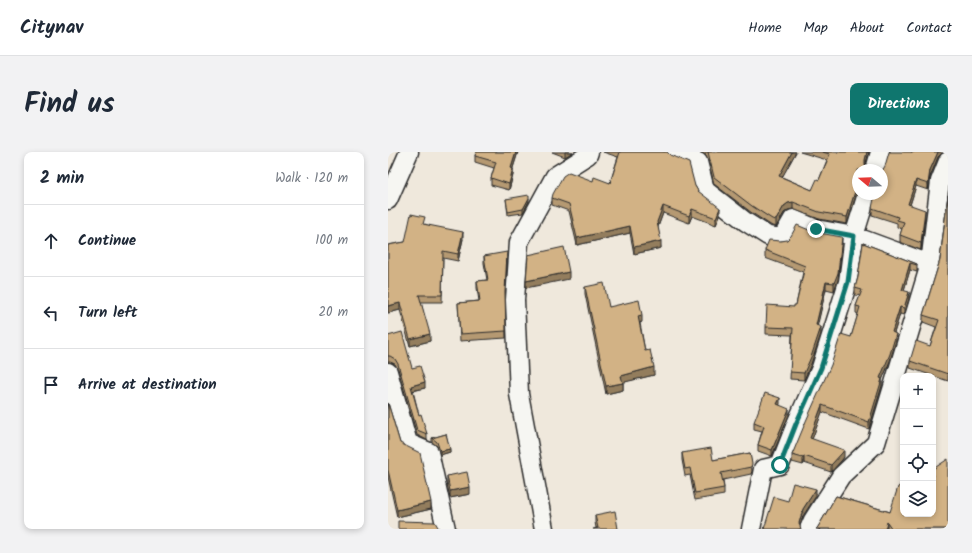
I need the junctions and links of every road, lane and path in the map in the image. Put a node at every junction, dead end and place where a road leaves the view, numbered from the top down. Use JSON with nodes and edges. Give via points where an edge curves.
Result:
{"nodes":[{"id":1,"x":409,"y":152,"type":"edge"},
{"id":2,"x":589,"y":152,"type":"edge"},
{"id":3,"x":674,"y":152,"type":"edge"},
{"id":4,"x":880,"y":152,"type":"edge"},
{"id":5,"x":948,"y":162,"type":"edge"},
{"id":6,"x":877,"y":164,"type":"edge"},
{"id":7,"x":388,"y":200,"type":"edge"},
{"id":8,"x":865,"y":200,"type":"edge"},
{"id":9,"x":854,"y":236,"type":"junction"},
{"id":10,"x":930,"y":264,"type":"junction"},
{"id":11,"x":388,"y":372,"type":"edge"},
{"id":12,"x":446,"y":529,"type":"edge"},
{"id":13,"x":544,"y":529,"type":"edge"},
{"id":14,"x":751,"y":529,"type":"edge"},
{"id":15,"x":809,"y":529,"type":"edge"}],
"edges":[{"from":1,"to":7,"type":"street"},
{"from":2,"to":13,"type":"street","via":[[555,176],[519,242],[515,300],[518,394]]},
{"from":3,"to":9,"type":"street","via":[[698,162],[705,190],[768,236],[782,238],[793,219],[816,229]]},
{"from":4,"to":6,"type":"street"},
{"from":5,"to":10,"type":"street","via":[[940,181]]},
{"from":8,"to":9,"type":"street"},
{"from":9,"to":10,"type":"street"},
{"from":9,"to":14,"type":"street","via":[[848,282],[821,368],[780,465],[763,469]]},
{"from":10,"to":15,"type":"street","via":[[876,443],[841,476],[812,520]]},
{"from":11,"to":12,"type":"street","via":[[408,443],[429,452]]}]}
